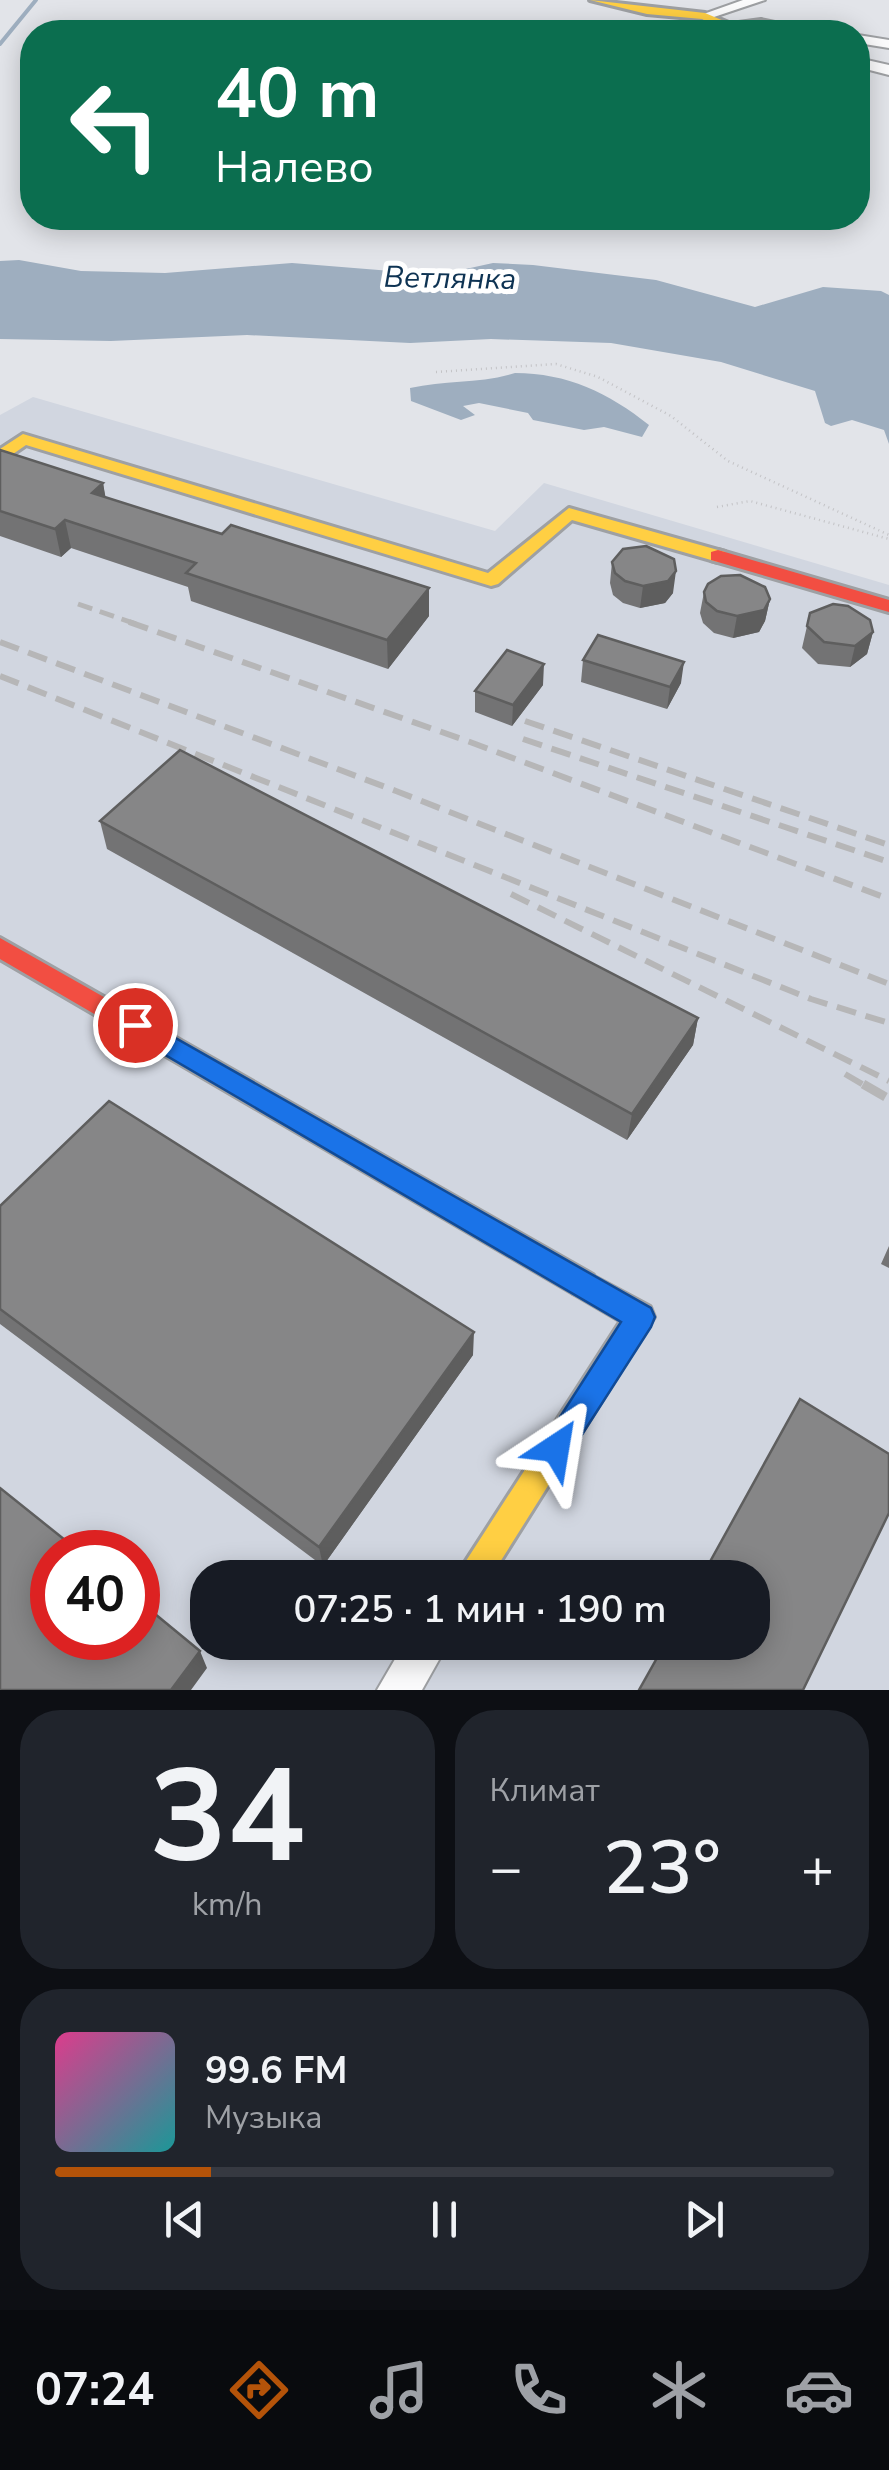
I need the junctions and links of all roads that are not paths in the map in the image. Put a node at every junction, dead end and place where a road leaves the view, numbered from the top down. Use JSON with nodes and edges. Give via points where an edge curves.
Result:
{"nodes":[{"id":1,"x":596,"y":0,"type":"edge"},
{"id":2,"x":758,"y":0,"type":"edge"},
{"id":3,"x":705,"y":16,"type":"junction"},
{"id":4,"x":714,"y":20,"type":"edge"},
{"id":5,"x":0,"y":458,"type":"edge"},
{"id":6,"x":889,"y":606,"type":"edge"},
{"id":7,"x":0,"y":947,"type":"edge"},
{"id":8,"x":483,"y":1560,"type":"edge"},
{"id":9,"x":417,"y":1660,"type":"edge"},
{"id":10,"x":398,"y":1690,"type":"edge"}],
"edges":[{"from":1,"to":3,"type":"street"},
{"from":2,"to":3,"type":"street"},
{"from":3,"to":4,"type":"street"},
{"from":5,"to":6,"type":"street","via":[[23,440],[491,580],[569,513]]},
{"from":7,"to":8,"type":"street","via":[[640,1317]]},
{"from":9,"to":10,"type":"street"}]}
